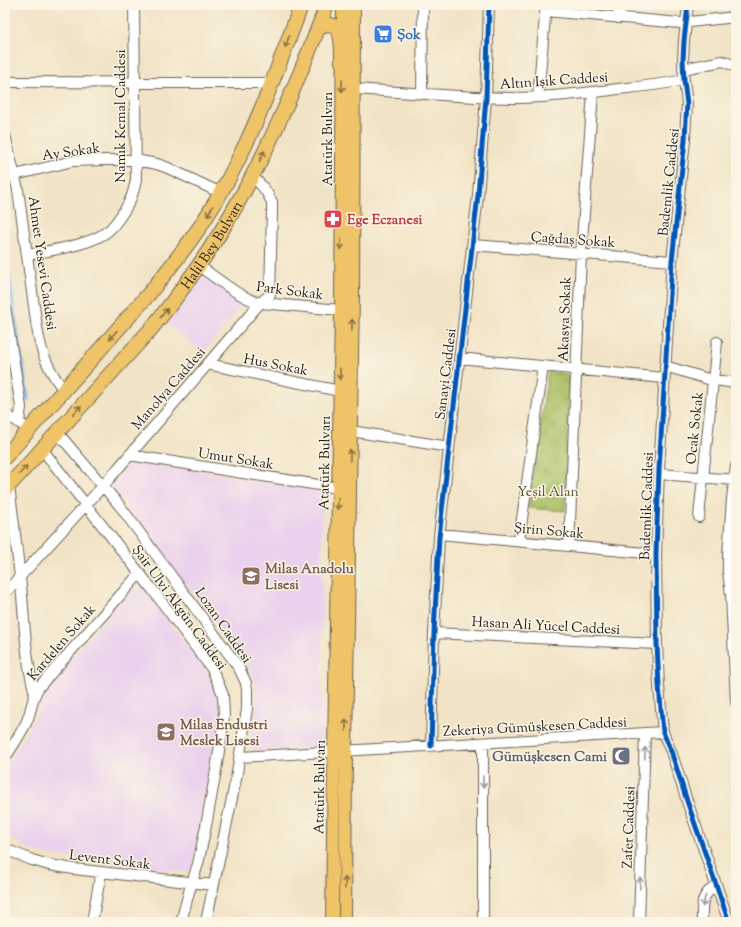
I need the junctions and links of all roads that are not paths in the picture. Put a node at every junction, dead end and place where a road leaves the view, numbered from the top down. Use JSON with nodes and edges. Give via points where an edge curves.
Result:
{"nodes":[{"id":1,"x":134,"y":5,"type":"edge"},
{"id":2,"x":301,"y":5,"type":"edge"},
{"id":3,"x":327,"y":5,"type":"edge"},
{"id":4,"x":342,"y":5,"type":"edge"},
{"id":5,"x":354,"y":5,"type":"edge"},
{"id":6,"x":422,"y":5,"type":"edge"},
{"id":7,"x":489,"y":5,"type":"edge"},
{"id":8,"x":619,"y":5,"type":"edge"},
{"id":9,"x":688,"y":5,"type":"edge"},
{"id":10,"x":545,"y":8,"type":"edge"},
{"id":11,"x":736,"y":17,"type":"edge"},
{"id":12,"x":618,"y":18,"type":"junction"},
{"id":13,"x":686,"y":23,"type":"junction"},
{"id":14,"x":318,"y":29,"type":"junction"},
{"id":15,"x":342,"y":62,"type":"junction"},
{"id":16,"x":736,"y":67,"type":"edge"},
{"id":17,"x":683,"y":69,"type":"junction"},
{"id":18,"x":684,"y":80,"type":"junction"},
{"id":19,"x":5,"y":82,"type":"edge"},
{"id":20,"x":134,"y":83,"type":"junction"},
{"id":21,"x":272,"y":83,"type":"junction"},
{"id":22,"x":354,"y":89,"type":"junction"},
{"id":23,"x":593,"y":93,"type":"junction"},
{"id":24,"x":422,"y":94,"type":"junction"},
{"id":25,"x":538,"y":97,"type":"junction"},
{"id":26,"x":486,"y":98,"type":"junction"},
{"id":27,"x":5,"y":135,"type":"edge"},
{"id":28,"x":136,"y":160,"type":"junction"},
{"id":29,"x":15,"y":175,"type":"junction"},
{"id":30,"x":252,"y":176,"type":"junction"},
{"id":31,"x":221,"y":193,"type":"junction"},
{"id":32,"x":473,"y":245,"type":"junction"},
{"id":33,"x":581,"y":254,"type":"junction"},
{"id":34,"x":27,"y":255,"type":"junction"},
{"id":35,"x":672,"y":261,"type":"junction"},
{"id":36,"x":199,"y":266,"type":"junction"},
{"id":37,"x":260,"y":303,"type":"junction"},
{"id":38,"x":5,"y":307,"type":"edge"},
{"id":39,"x":341,"y":310,"type":"junction"},
{"id":40,"x":718,"y":342,"type":"dead end"},
{"id":41,"x":459,"y":358,"type":"junction"},
{"id":42,"x":208,"y":364,"type":"junction"},
{"id":43,"x":543,"y":366,"type":"junction"},
{"id":44,"x":665,"y":366,"type":"junction"},
{"id":45,"x":576,"y":370,"type":"junction"},
{"id":46,"x":664,"y":378,"type":"junction"},
{"id":47,"x":714,"y":380,"type":"junction"},
{"id":48,"x":736,"y":383,"type":"edge"},
{"id":49,"x":64,"y":390,"type":"junction"},
{"id":50,"x":340,"y":391,"type":"junction"},
{"id":51,"x":5,"y":415,"type":"edge"},
{"id":52,"x":24,"y":426,"type":"junction"},
{"id":53,"x":351,"y":431,"type":"junction"},
{"id":54,"x":57,"y":432,"type":"junction"},
{"id":55,"x":449,"y":447,"type":"junction"},
{"id":56,"x":42,"y":449,"type":"junction"},
{"id":57,"x":129,"y":455,"type":"junction"},
{"id":58,"x":5,"y":457,"type":"edge"},
{"id":59,"x":736,"y":466,"type":"edge"},
{"id":60,"x":659,"y":474,"type":"junction"},
{"id":61,"x":703,"y":477,"type":"junction"},
{"id":62,"x":735,"y":480,"type":"edge"},
{"id":63,"x":103,"y":486,"type":"junction"},
{"id":64,"x":7,"y":488,"type":"edge"},
{"id":65,"x":338,"y":488,"type":"junction"},
{"id":66,"x":86,"y":505,"type":"junction"},
{"id":67,"x":699,"y":517,"type":"dead end"},
{"id":68,"x":439,"y":534,"type":"junction"},
{"id":69,"x":518,"y":541,"type":"junction"},
{"id":70,"x":569,"y":546,"type":"junction"},
{"id":71,"x":656,"y":554,"type":"junction"},
{"id":72,"x":140,"y":573,"type":"junction"},
{"id":73,"x":20,"y":577,"type":"junction"},
{"id":74,"x":5,"y":593,"type":"edge"},
{"id":75,"x":434,"y":633,"type":"junction"},
{"id":76,"x":657,"y":644,"type":"junction"},
{"id":77,"x":35,"y":694,"type":"junction"},
{"id":78,"x":736,"y":702,"type":"edge"},
{"id":79,"x":663,"y":732,"type":"junction"},
{"id":80,"x":645,"y":733,"type":"junction"},
{"id":81,"x":483,"y":743,"type":"junction"},
{"id":82,"x":431,"y":746,"type":"junction"},
{"id":83,"x":340,"y":752,"type":"junction"},
{"id":84,"x":5,"y":758,"type":"edge"},
{"id":85,"x":240,"y":758,"type":"junction"},
{"id":86,"x":5,"y":849,"type":"edge"},
{"id":87,"x":101,"y":872,"type":"junction"},
{"id":88,"x":192,"y":883,"type":"junction"},
{"id":89,"x":214,"y":885,"type":"junction"},
{"id":90,"x":716,"y":886,"type":"junction"},
{"id":91,"x":92,"y":922,"type":"edge"},
{"id":92,"x":182,"y":922,"type":"edge"},
{"id":93,"x":206,"y":922,"type":"edge"},
{"id":94,"x":332,"y":922,"type":"edge"},
{"id":95,"x":345,"y":922,"type":"edge"},
{"id":96,"x":483,"y":922,"type":"edge"},
{"id":97,"x":639,"y":922,"type":"edge"},
{"id":98,"x":702,"y":922,"type":"edge"},
{"id":99,"x":729,"y":922,"type":"edge"}],
"edges":[{"from":1,"to":20,"type":"street","name":"Namık Kemal Caddesi"},
{"from":2,"to":21,"type":"highway","name":"Halil Bey Bulvarı","one_way":true},
{"from":3,"to":14,"type":"highway","name":"Halil Bey Bulvarı"},
{"from":4,"to":15,"type":"main road","name":"Atatürk Bulvarı"},
{"from":5,"to":22,"type":"main road","name":"Atatürk Bulvarı"},
{"from":6,"to":24,"type":"street"},
{"from":7,"to":26,"type":"street","name":"Sanayi Caddesi"},
{"from":8,"to":12,"type":"street"},
{"from":9,"to":13,"type":"street","name":"Bademlik Caddesi"},
{"from":10,"to":12,"type":"street"},
{"from":10,"to":25,"type":"street"},
{"from":11,"to":13,"type":"street"},
{"from":12,"to":13,"type":"street"},
{"from":13,"to":17,"type":"street","name":"Bademlik Caddesi"},
{"from":14,"to":15,"type":"highway","via":[[327,25],[338,29]]},
{"from":30,"to":14,"type":"highway","name":"Halil Bey Bulvarı","one_way":true,"via":[[293,91]]},
{"from":15,"to":39,"type":"main road","name":"Atatürk Bulvarı","one_way":true},
{"from":16,"to":17,"type":"street","via":[[722,61]]},
{"from":17,"to":18,"type":"street","name":"Bademlik Caddesi"},
{"from":18,"to":23,"type":"street","name":"Altın Işık Caddesi"},
{"from":18,"to":35,"type":"street","name":"Bademlik Caddesi","via":[[686,126]]},
{"from":19,"to":20,"type":"street"},
{"from":20,"to":21,"type":"street"},
{"from":20,"to":28,"type":"street","name":"Namık Kemal Caddesi"},
{"from":21,"to":31,"type":"highway","name":"Halil Bey Bulvarı","via":[[248,140]]},
{"from":22,"to":24,"type":"street","name":"Altın Işık Caddesi"},
{"from":53,"to":22,"type":"main road","name":"Atatürk Bulvarı","one_way":true},
{"from":23,"to":25,"type":"street","name":"Altın Işık Caddesi"},
{"from":23,"to":33,"type":"street","name":"Akasya Sokak"},
{"from":24,"to":26,"type":"street","name":"Altın Işık Caddesi"},
{"from":25,"to":26,"type":"street","name":"Altın Işık Caddesi"},
{"from":26,"to":32,"type":"street","name":"Sanayi Caddesi"},
{"from":27,"to":29,"type":"street","name":"Ahmet Yesevi Caddesi"},
{"from":28,"to":29,"type":"street","name":"Ay Sokak","via":[[73,162]]},
{"from":28,"to":31,"type":"street","name":"Ay Sokak","via":[[163,166]]},
{"from":28,"to":34,"type":"street","name":"Namık Kemal Caddesi","via":[[136,180],[131,198],[109,230],[82,243]]},
{"from":29,"to":34,"type":"street","name":"Ahmet Yesevi Caddesi"},
{"from":30,"to":36,"type":"highway","name":"Halil Bey Bulvarı"},
{"from":30,"to":37,"type":"street","name":"Manolya Caddesi","via":[[272,202],[270,295]]},
{"from":31,"to":49,"type":"highway","name":"Halil Bey Bulvarı","one_way":true,"via":[[169,269]]},
{"from":32,"to":33,"type":"street","name":"Çağdaş Sokak"},
{"from":32,"to":41,"type":"street","name":"Sanayi Caddesi"},
{"from":33,"to":35,"type":"street","name":"Çağdaş Sokak"},
{"from":33,"to":45,"type":"street","name":"Akasya Sokak"},
{"from":34,"to":49,"type":"street","name":"Ahmet Yesevi Caddesi","via":[[42,347],[50,371]]},
{"from":35,"to":44,"type":"street","name":"Bademlik Caddesi"},
{"from":36,"to":37,"type":"street","name":"Park Sokak","via":[[246,298]]},
{"from":54,"to":36,"type":"highway","name":"Halil Bey Bulvarı","one_way":true,"via":[[151,329]]},
{"from":37,"to":39,"type":"street","name":"Park Sokak"},
{"from":37,"to":42,"type":"street","name":"Manolya Caddesi"},
{"from":38,"to":52,"type":"street"},
{"from":39,"to":50,"type":"main road","name":"Atatürk Bulvarı","one_way":true},
{"from":40,"to":47,"type":"street","name":"Ocak Sokak"},
{"from":41,"to":43,"type":"street"},
{"from":41,"to":55,"type":"street","name":"Sanayi Caddesi"},
{"from":42,"to":50,"type":"street","name":"Hus Sokak"},
{"from":42,"to":57,"type":"street","name":"Manolya Caddesi"},
{"from":43,"to":45,"type":"street"},
{"from":43,"to":69,"type":"street","name":"Akasya Sokak"},
{"from":44,"to":46,"type":"street","name":"Bademlik Caddesi"},
{"from":44,"to":47,"type":"street"},
{"from":45,"to":46,"type":"street"},
{"from":45,"to":70,"type":"street","name":"Akasya Sokak"},
{"from":46,"to":60,"type":"street","name":"Bademlik Caddesi"},
{"from":47,"to":48,"type":"street"},
{"from":47,"to":61,"type":"street","name":"Ocak Sokak"},
{"from":49,"to":52,"type":"highway","name":"Halil Bey Bulvarı"},
{"from":50,"to":65,"type":"main road","name":"Atatürk Bulvarı"},
{"from":51,"to":52,"type":"street"},
{"from":52,"to":58,"type":"highway","name":"Halil Bey Bulvarı"},
{"from":53,"to":55,"type":"street"},
{"from":83,"to":53,"type":"main road","name":"Atatürk Bulvarı","one_way":true},
{"from":54,"to":56,"type":"highway","name":"Halil Bey Bulvarı"},
{"from":54,"to":63,"type":"street","name":"Lozan Caddesi"},
{"from":55,"to":68,"type":"street","name":"Sanayi Caddesi"},
{"from":64,"to":56,"type":"highway","name":"Halil Bey Bulvarı","one_way":true},
{"from":56,"to":66,"type":"street","name":"Şair Ulvi Akgün Caddesi"},
{"from":57,"to":63,"type":"street","name":"Manolya Caddesi"},
{"from":57,"to":65,"type":"street","name":"Umut Sokak"},
{"from":59,"to":62,"type":"street"},
{"from":60,"to":61,"type":"street"},
{"from":60,"to":71,"type":"street","name":"Bademlik Caddesi"},
{"from":61,"to":62,"type":"street"},
{"from":61,"to":67,"type":"street","name":"Ocak Sokak"},
{"from":62,"to":78,"type":"street","via":[[728,571]]},
{"from":63,"to":66,"type":"street","name":"Manolya Caddesi"},
{"from":63,"to":85,"type":"street","name":"Lozan Caddesi","via":[[243,676],[247,703]]},
{"from":64,"to":73,"type":"street"},
{"from":65,"to":83,"type":"main road","name":"Atatürk Bulvarı","one_way":true},
{"from":66,"to":72,"type":"street","name":"Şair Ulvi Akgün Caddesi"},
{"from":66,"to":73,"type":"street","name":"Manolya Caddesi"},
{"from":68,"to":69,"type":"street","name":"Şirin Sokak"},
{"from":68,"to":75,"type":"street","name":"Sanayi Caddesi"},
{"from":69,"to":70,"type":"street","name":"Şirin Sokak"},
{"from":70,"to":71,"type":"street","name":"Şirin Sokak"},
{"from":71,"to":76,"type":"street","name":"Bademlik Caddesi"},
{"from":72,"to":77,"type":"street","name":"Kardelen Sokak"},
{"from":72,"to":88,"type":"street","name":"Şair Ulvi Akgün Caddesi","via":[[212,669],[223,695],[224,716],[216,776]]},
{"from":73,"to":74,"type":"street","name":"Manolya Caddesi"},
{"from":73,"to":77,"type":"street","via":[[28,665]]},
{"from":75,"to":76,"type":"street","name":"Hasan Ali Yücel Caddesi"},
{"from":75,"to":82,"type":"street","name":"Sanayi Caddesi"},
{"from":76,"to":79,"type":"street","name":"Bademlik Caddesi"},
{"from":77,"to":84,"type":"street","name":"Kardelen Sokak","via":[[26,722]]},
{"from":79,"to":80,"type":"street","name":"Zekeriya Gümüşkesen Caddesi"},
{"from":79,"to":90,"type":"street","name":"Bademlik Caddesi"},
{"from":80,"to":81,"type":"street","name":"Zekeriya Gümüşkesen Caddesi"},
{"from":97,"to":80,"type":"street","name":"Zafer Caddesi","one_way":true},
{"from":81,"to":82,"type":"street","name":"Zekeriya Gümüşkesen Caddesi"},
{"from":81,"to":96,"type":"street","one_way":true},
{"from":82,"to":83,"type":"street","name":"Zekeriya Gümüşkesen Caddesi"},
{"from":83,"to":85,"type":"street","name":"Zekeriya Gümüşkesen Caddesi"},
{"from":83,"to":94,"type":"main road","name":"Atatürk Bulvarı"},
{"from":95,"to":83,"type":"main road","name":"Atatürk Bulvarı","one_way":true},
{"from":85,"to":89,"type":"street","name":"Lozan Caddesi"},
{"from":86,"to":87,"type":"street","name":"Levent Sokak","via":[[49,865]]},
{"from":87,"to":88,"type":"street","name":"Levent Sokak"},
{"from":87,"to":91,"type":"street"},
{"from":88,"to":89,"type":"street","name":"Levent Sokak"},
{"from":88,"to":92,"type":"street","name":"Şair Ulvi Akgün Caddesi"},
{"from":89,"to":93,"type":"street","name":"Lozan Caddesi"},
{"from":90,"to":98,"type":"street","one_way":true,"via":[[704,896]]},
{"from":90,"to":99,"type":"street","name":"Bademlik Caddesi"}]}
